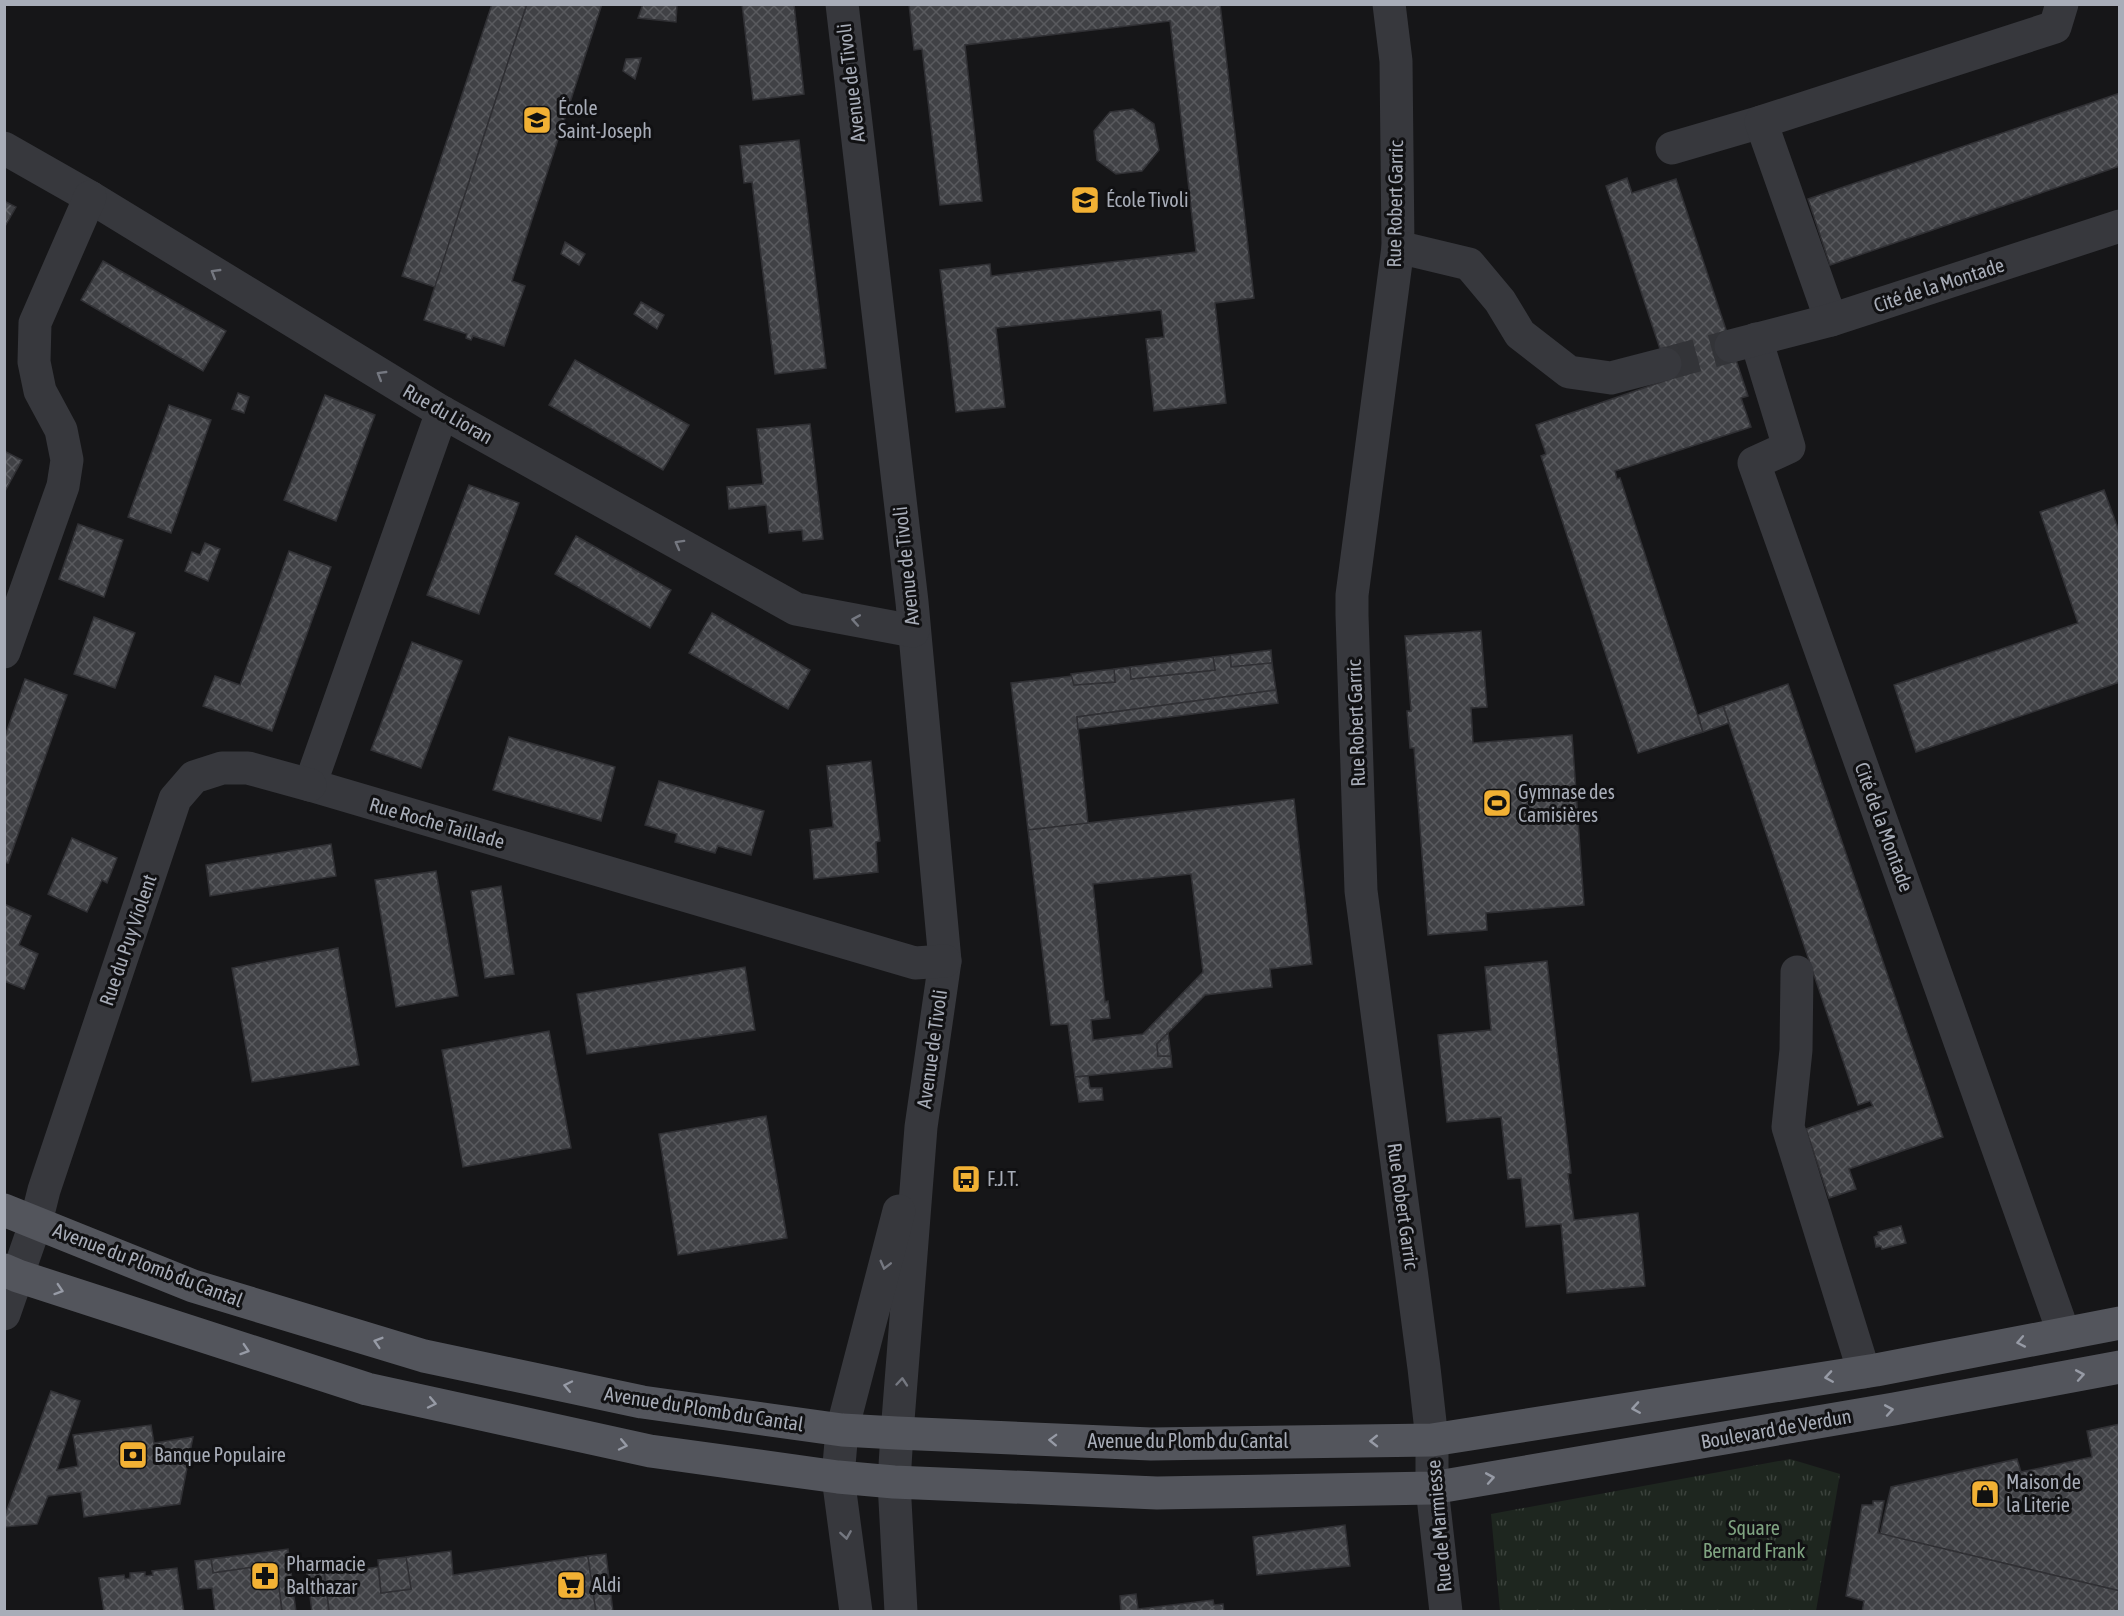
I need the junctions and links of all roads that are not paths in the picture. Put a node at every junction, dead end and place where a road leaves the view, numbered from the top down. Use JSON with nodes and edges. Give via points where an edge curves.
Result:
{"nodes":[{"id":1,"x":842,"y":4,"type":"edge"},
{"id":2,"x":1389,"y":4,"type":"edge"},
{"id":3,"x":2062,"y":4,"type":"edge"},
{"id":4,"x":1761,"y":122,"type":"junction"},
{"id":5,"x":4,"y":148,"type":"edge"},
{"id":6,"x":1672,"y":148,"type":"dead end"},
{"id":7,"x":90,"y":197,"type":"junction"},
{"id":8,"x":2120,"y":226,"type":"edge"},
{"id":9,"x":1398,"y":247,"type":"junction"},
{"id":10,"x":1831,"y":320,"type":"junction"},
{"id":11,"x":1665,"y":364,"type":"tunnel mouth"},
{"id":12,"x":442,"y":412,"type":"junction"},
{"id":13,"x":913,"y":631,"type":"junction"},
{"id":14,"x":4,"y":652,"type":"edge"},
{"id":15,"x":310,"y":785,"type":"junction"},
{"id":16,"x":945,"y":961,"type":"junction"},
{"id":17,"x":1797,"y":972,"type":"dead end"},
{"id":18,"x":921,"y":1127,"type":"junction"},
{"id":19,"x":4,"y":1210,"type":"edge"},
{"id":20,"x":36,"y":1222,"type":"junction"},
{"id":21,"x":11,"y":1273,"type":"edge"},
{"id":22,"x":4,"y":1314,"type":"edge"},
{"id":23,"x":2120,"y":1323,"type":"edge"},
{"id":24,"x":2064,"y":1334,"type":"junction"},
{"id":25,"x":2120,"y":1367,"type":"edge"},
{"id":26,"x":1864,"y":1372,"type":"junction"},
{"id":27,"x":842,"y":1430,"type":"junction"},
{"id":28,"x":897,"y":1433,"type":"junction"},
{"id":29,"x":1432,"y":1440,"type":"junction"},
{"id":30,"x":838,"y":1477,"type":"junction"},
{"id":31,"x":894,"y":1482,"type":"junction"},
{"id":32,"x":1432,"y":1488,"type":"junction"},
{"id":33,"x":856,"y":1611,"type":"edge"},
{"id":34,"x":901,"y":1611,"type":"edge"},
{"id":35,"x":1446,"y":1611,"type":"edge"}],
"edges":[{"from":1,"to":13,"type":"street","name":"Avenue de Tivoli"},
{"from":2,"to":9,"type":"street","name":"Rue Robert Garric","via":[[1396,61]]},
{"from":3,"to":4,"type":"street","via":[[2055,27]]},
{"from":4,"to":6,"type":"street"},
{"from":4,"to":10,"type":"street"},
{"from":5,"to":7,"type":"street","name":"Rue du Lioran"},
{"from":12,"to":7,"type":"street","name":"Rue du Lioran","one_way":true},
{"from":7,"to":14,"type":"street","via":[[35,323],[34,362],[40,391],[61,430],[67,460],[63,486]]},
{"from":8,"to":10,"type":"street","name":"Cité de la Montade"},
{"from":9,"to":11,"type":"street","via":[[1469,264],[1500,301],[1520,334],[1569,372],[1611,378]]},
{"from":9,"to":29,"type":"street","name":"Rue Robert Garric","via":[[1352,615],[1361,891]]},
{"from":10,"to":24,"type":"street","name":"Cité de la Montade","via":[[1744,343],[1789,447],[1754,463]]},
{"from":13,"to":12,"type":"street","name":"Rue du Lioran","one_way":true,"via":[[796,609]]},
{"from":12,"to":15,"type":"street"},
{"from":13,"to":16,"type":"street","name":"Avenue de Tivoli"},
{"from":15,"to":16,"type":"street","name":"Rue Roche Taillade","via":[[915,963]]},
{"from":15,"to":20,"type":"street","name":"Rue du Puy Violent","via":[[248,768],[222,768],[194,777],[175,800]]},
{"from":16,"to":18,"type":"street","name":"Avenue de Tivoli"},
{"from":17,"to":26,"type":"street","via":[[1796,1050],[1788,1127]]},
{"from":18,"to":27,"type":"street","name":"Avenue de Tivoli","one_way":true},
{"from":28,"to":18,"type":"street","name":"Avenue de Tivoli","one_way":true},
{"from":19,"to":20,"type":"main road","name":"Avenue du Plomb du Cantal"},
{"from":20,"to":21,"type":"street","name":"Rue du Puy Violent"},
{"from":27,"to":20,"type":"main road","name":"Avenue du Plomb du Cantal","one_way":true,"via":[[642,1402],[424,1356],[193,1286]]},
{"from":21,"to":22,"type":"street","name":"Rue du Puy Violent"},
{"from":21,"to":30,"type":"main road","one_way":true,"via":[[367,1389],[650,1450]]},
{"from":23,"to":24,"type":"main road"},
{"from":24,"to":26,"type":"main road","one_way":true},
{"from":32,"to":25,"type":"main road","name":"Boulevard de Verdun","one_way":true},
{"from":26,"to":29,"type":"main road","one_way":true},
{"from":27,"to":28,"type":"main road","name":"Avenue du Plomb du Cantal"},
{"from":27,"to":30,"type":"street","name":"Avenue de Tivoli"},
{"from":29,"to":28,"type":"main road","name":"Avenue du Plomb du Cantal","one_way":true,"via":[[1151,1444]]},
{"from":28,"to":31,"type":"street","name":"Avenue de Tivoli"},
{"from":29,"to":32,"type":"street","name":"Rue de Marmiesse"},
{"from":30,"to":31,"type":"main road"},
{"from":30,"to":33,"type":"street","name":"Avenue de Tivoli","one_way":true},
{"from":31,"to":32,"type":"main road","via":[[1157,1493]]},
{"from":31,"to":34,"type":"street","name":"Avenue de Tivoli"},
{"from":32,"to":35,"type":"street","name":"Rue de Marmiesse"}]}
